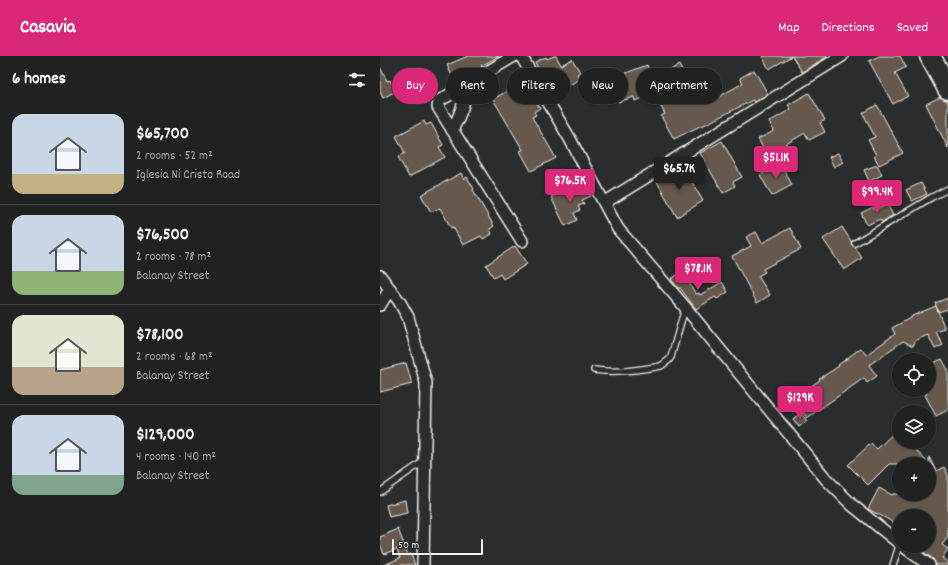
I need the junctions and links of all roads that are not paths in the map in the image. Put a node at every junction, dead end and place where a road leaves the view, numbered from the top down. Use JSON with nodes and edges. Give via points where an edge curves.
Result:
{"nodes":[{"id":1,"x":514,"y":56,"type":"edge"},
{"id":2,"x":521,"y":56,"type":"edge"},
{"id":3,"x":842,"y":56,"type":"edge"},
{"id":4,"x":930,"y":56,"type":"edge"},
{"id":5,"x":495,"y":68,"type":"edge"},
{"id":6,"x":948,"y":89,"type":"edge"},
{"id":7,"x":446,"y":97,"type":"edge"},
{"id":8,"x":464,"y":104,"type":"edge"},
{"id":9,"x":452,"y":130,"type":"junction"},
{"id":10,"x":948,"y":189,"type":"edge"},
{"id":11,"x":604,"y":203,"type":"junction"},
{"id":12,"x":522,"y":241,"type":"dead end"},
{"id":13,"x":855,"y":243,"type":"dead end"},
{"id":14,"x":380,"y":276,"type":"edge"},
{"id":15,"x":390,"y":289,"type":"junction"},
{"id":16,"x":380,"y":305,"type":"edge"},
{"id":17,"x":685,"y":307,"type":"junction"},
{"id":18,"x":594,"y":370,"type":"dead end"},
{"id":19,"x":424,"y":461,"type":"junction"},
{"id":20,"x":380,"y":492,"type":"edge"},
{"id":21,"x":892,"y":539,"type":"edge"},
{"id":22,"x":897,"y":553,"type":"edge"},
{"id":23,"x":913,"y":553,"type":"edge"},
{"id":24,"x":423,"y":565,"type":"edge"},
{"id":25,"x":893,"y":565,"type":"edge"},
{"id":26,"x":929,"y":565,"type":"edge"}],
"edges":[{"from":1,"to":5,"type":"street"},
{"from":2,"to":11,"type":"street"},
{"from":3,"to":11,"type":"street"},
{"from":4,"to":6,"type":"highway"},
{"from":7,"to":9,"type":"street","via":[[440,101],[438,107]]},
{"from":8,"to":9,"type":"street"},
{"from":9,"to":12,"type":"street"},
{"from":10,"to":13,"type":"lane"},
{"from":11,"to":17,"type":"street","via":[[618,229]]},
{"from":14,"to":15,"type":"street"},
{"from":15,"to":16,"type":"street"},
{"from":15,"to":19,"type":"street","via":[[408,317],[426,384]]},
{"from":17,"to":18,"type":"lane","via":[[671,357],[665,364],[630,371]]},
{"from":17,"to":21,"type":"street","via":[[826,479]]},
{"from":19,"to":20,"type":"lane"},
{"from":19,"to":24,"type":"street"},
{"from":22,"to":25,"type":"lane"},
{"from":23,"to":26,"type":"street"}]}
